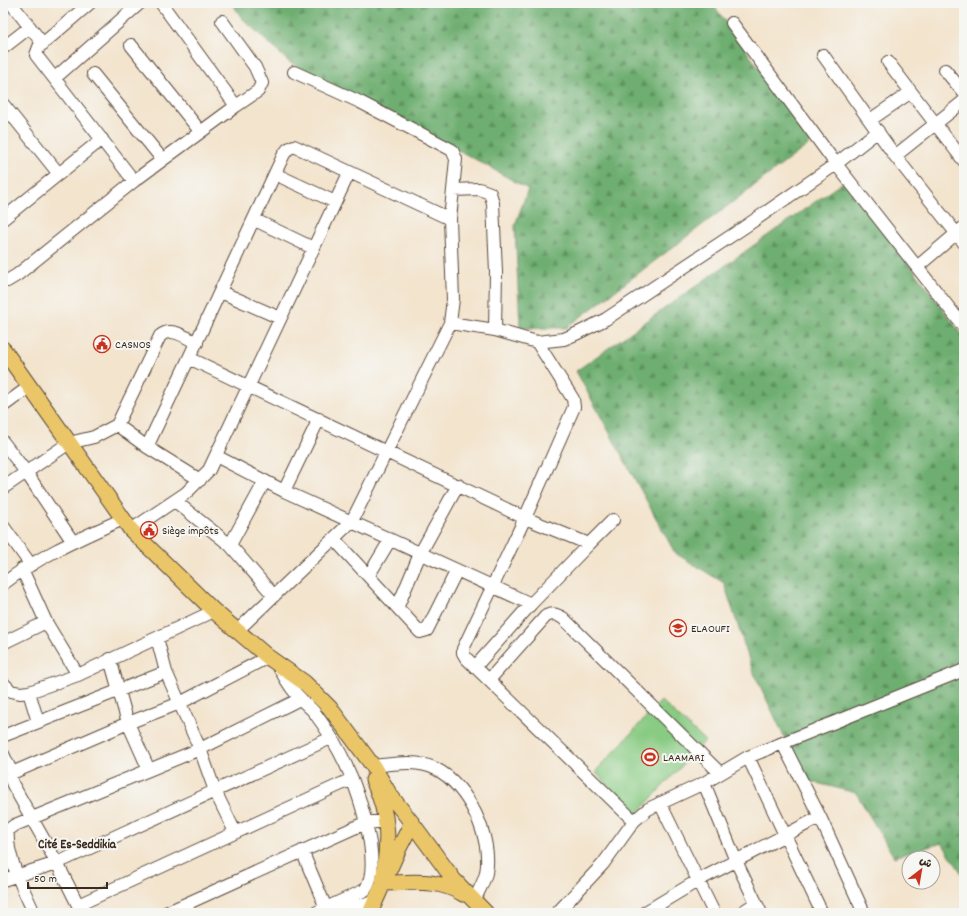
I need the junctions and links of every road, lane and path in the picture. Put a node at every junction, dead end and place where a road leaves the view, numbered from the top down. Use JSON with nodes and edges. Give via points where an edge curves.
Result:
{"nodes":[{"id":1,"x":11,"y":3,"type":"edge"},
{"id":2,"x":90,"y":3,"type":"edge"},
{"id":3,"x":140,"y":3,"type":"edge"},
{"id":4,"x":161,"y":3,"type":"edge"},
{"id":5,"x":222,"y":21,"type":"dead end"},
{"id":6,"x":732,"y":23,"type":"dead end"},
{"id":7,"x":30,"y":26,"type":"junction"},
{"id":8,"x":43,"y":44,"type":"junction"},
{"id":9,"x":131,"y":45,"type":"dead end"},
{"id":10,"x":3,"y":48,"type":"edge"},
{"id":11,"x":823,"y":55,"type":"dead end"},
{"id":12,"x":888,"y":62,"type":"dead end"},
{"id":13,"x":946,"y":70,"type":"dead end"},
{"id":14,"x":294,"y":72,"type":"dead end"},
{"id":15,"x":93,"y":74,"type":"dead end"},
{"id":16,"x":55,"y":78,"type":"junction"},
{"id":17,"x":912,"y":92,"type":"junction"},
{"id":18,"x":964,"y":92,"type":"edge"},
{"id":19,"x":964,"y":101,"type":"edge"},
{"id":20,"x":3,"y":104,"type":"edge"},
{"id":21,"x":236,"y":106,"type":"junction"},
{"id":22,"x":870,"y":120,"type":"junction"},
{"id":23,"x":936,"y":124,"type":"junction"},
{"id":24,"x":200,"y":131,"type":"junction"},
{"id":25,"x":878,"y":131,"type":"junction"},
{"id":26,"x":102,"y":139,"type":"junction"},
{"id":27,"x":895,"y":156,"type":"junction"},
{"id":28,"x":162,"y":159,"type":"junction"},
{"id":29,"x":964,"y":161,"type":"edge"},
{"id":30,"x":836,"y":164,"type":"junction"},
{"id":31,"x":350,"y":173,"type":"junction"},
{"id":32,"x":59,"y":174,"type":"junction"},
{"id":33,"x":275,"y":174,"type":"junction"},
{"id":34,"x":134,"y":181,"type":"junction"},
{"id":35,"x":453,"y":190,"type":"junction"},
{"id":36,"x":335,"y":202,"type":"junction"},
{"id":37,"x":3,"y":219,"type":"edge"},
{"id":38,"x":450,"y":219,"type":"junction"},
{"id":39,"x":255,"y":220,"type":"junction"},
{"id":40,"x":962,"y":234,"type":"edge"},
{"id":41,"x":313,"y":248,"type":"junction"},
{"id":42,"x":917,"y":267,"type":"junction"},
{"id":43,"x":3,"y":281,"type":"edge"},
{"id":44,"x":221,"y":292,"type":"junction"},
{"id":45,"x":280,"y":318,"type":"junction"},
{"id":46,"x":450,"y":323,"type":"junction"},
{"id":47,"x":964,"y":327,"type":"edge"},
{"id":48,"x":495,"y":330,"type":"junction"},
{"id":49,"x":537,"y":342,"type":"junction"},
{"id":50,"x":196,"y":343,"type":"junction"},
{"id":51,"x":3,"y":349,"type":"edge"},
{"id":52,"x":189,"y":358,"type":"junction"},
{"id":53,"x":29,"y":387,"type":"junction"},
{"id":54,"x":248,"y":387,"type":"junction"},
{"id":55,"x":3,"y":406,"type":"edge"},
{"id":56,"x":319,"y":419,"type":"junction"},
{"id":57,"x":117,"y":425,"type":"junction"},
{"id":58,"x":3,"y":442,"type":"edge"},
{"id":59,"x":69,"y":443,"type":"junction"},
{"id":60,"x":147,"y":447,"type":"junction"},
{"id":61,"x":388,"y":452,"type":"junction"},
{"id":62,"x":216,"y":456,"type":"junction"},
{"id":63,"x":26,"y":472,"type":"junction"},
{"id":64,"x":200,"y":480,"type":"junction"},
{"id":65,"x":265,"y":481,"type":"junction"},
{"id":66,"x":458,"y":485,"type":"junction"},
{"id":67,"x":3,"y":488,"type":"edge"},
{"id":68,"x":284,"y":491,"type":"junction"},
{"id":69,"x":175,"y":501,"type":"junction"},
{"id":70,"x":525,"y":518,"type":"junction"},
{"id":71,"x":613,"y":520,"type":"dead end"},
{"id":72,"x":352,"y":521,"type":"junction"},
{"id":73,"x":127,"y":525,"type":"junction"},
{"id":74,"x":3,"y":526,"type":"edge"},
{"id":75,"x":334,"y":539,"type":"junction"},
{"id":76,"x":390,"y":540,"type":"junction"},
{"id":77,"x":73,"y":542,"type":"junction"},
{"id":78,"x":589,"y":544,"type":"junction"},
{"id":79,"x":230,"y":545,"type":"junction"},
{"id":80,"x":420,"y":554,"type":"junction"},
{"id":81,"x":27,"y":567,"type":"junction"},
{"id":82,"x":457,"y":570,"type":"junction"},
{"id":83,"x":369,"y":575,"type":"junction"},
{"id":84,"x":3,"y":584,"type":"edge"},
{"id":85,"x":492,"y":586,"type":"junction"},
{"id":86,"x":274,"y":596,"type":"junction"},
{"id":87,"x":531,"y":604,"type":"junction"},
{"id":88,"x":398,"y":606,"type":"junction"},
{"id":89,"x":214,"y":612,"type":"junction"},
{"id":90,"x":46,"y":622,"type":"junction"},
{"id":91,"x":237,"y":631,"type":"junction"},
{"id":92,"x":157,"y":638,"type":"junction"},
{"id":93,"x":3,"y":643,"type":"edge"},
{"id":94,"x":110,"y":659,"type":"junction"},
{"id":95,"x":273,"y":660,"type":"junction"},
{"id":96,"x":475,"y":667,"type":"junction"},
{"id":97,"x":964,"y":670,"type":"edge"},
{"id":98,"x":166,"y":672,"type":"junction"},
{"id":99,"x":78,"y":675,"type":"junction"},
{"id":100,"x":489,"y":680,"type":"junction"},
{"id":101,"x":3,"y":683,"type":"edge"},
{"id":102,"x":119,"y":689,"type":"junction"},
{"id":103,"x":29,"y":692,"type":"junction"},
{"id":104,"x":300,"y":699,"type":"junction"},
{"id":105,"x":180,"y":703,"type":"junction"},
{"id":106,"x":38,"y":722,"type":"junction"},
{"id":107,"x":128,"y":723,"type":"junction"},
{"id":108,"x":3,"y":736,"type":"edge"},
{"id":109,"x":331,"y":738,"type":"junction"},
{"id":110,"x":783,"y":744,"type":"junction"},
{"id":111,"x":358,"y":746,"type":"junction"},
{"id":112,"x":200,"y":749,"type":"junction"},
{"id":113,"x":3,"y":754,"type":"edge"},
{"id":114,"x":748,"y":757,"type":"junction"},
{"id":115,"x":372,"y":766,"type":"junction"},
{"id":116,"x":149,"y":770,"type":"junction"},
{"id":117,"x":12,"y":773,"type":"junction"},
{"id":118,"x":720,"y":773,"type":"junction"},
{"id":119,"x":352,"y":779,"type":"junction"},
{"id":120,"x":704,"y":783,"type":"junction"},
{"id":121,"x":215,"y":791,"type":"junction"},
{"id":122,"x":660,"y":803,"type":"junction"},
{"id":123,"x":820,"y":817,"type":"junction"},
{"id":124,"x":31,"y":818,"type":"junction"},
{"id":125,"x":634,"y":820,"type":"junction"},
{"id":126,"x":366,"y":822,"type":"junction"},
{"id":127,"x":386,"y":822,"type":"junction"},
{"id":128,"x":412,"y":823,"type":"junction"},
{"id":129,"x":236,"y":832,"type":"junction"},
{"id":130,"x":786,"y":836,"type":"junction"},
{"id":131,"x":302,"y":851,"type":"junction"},
{"id":132,"x":736,"y":861,"type":"junction"},
{"id":133,"x":57,"y":863,"type":"junction"},
{"id":134,"x":18,"y":877,"type":"junction"},
{"id":135,"x":3,"y":880,"type":"edge"},
{"id":136,"x":697,"y":880,"type":"junction"},
{"id":137,"x":383,"y":883,"type":"junction"},
{"id":138,"x":474,"y":901,"type":"junction"},
{"id":139,"x":373,"y":906,"type":"edge"},
{"id":140,"x":758,"y":908,"type":"edge"},
{"id":141,"x":80,"y":909,"type":"edge"},
{"id":142,"x":323,"y":910,"type":"edge"},
{"id":143,"x":648,"y":912,"type":"edge"},
{"id":144,"x":34,"y":913,"type":"edge"},
{"id":145,"x":166,"y":913,"type":"edge"},
{"id":146,"x":486,"y":913,"type":"edge"},
{"id":147,"x":558,"y":913,"type":"edge"},
{"id":148,"x":714,"y":913,"type":"edge"},
{"id":149,"x":741,"y":913,"type":"edge"},
{"id":150,"x":822,"y":913,"type":"edge"},
{"id":151,"x":864,"y":913,"type":"edge"}],
"edges":[{"from":1,"to":7,"type":"street"},
{"from":2,"to":8,"type":"street"},
{"from":3,"to":16,"type":"street"},
{"from":4,"to":21,"type":"street"},
{"from":5,"to":21,"type":"street","via":[[255,67],[262,83],[258,91]]},
{"from":6,"to":30,"type":"street"},
{"from":7,"to":8,"type":"street"},
{"from":7,"to":10,"type":"street"},
{"from":8,"to":16,"type":"street","via":[[36,54]]},
{"from":9,"to":24,"type":"street"},
{"from":11,"to":22,"type":"street"},
{"from":12,"to":17,"type":"street"},
{"from":13,"to":18,"type":"street"},
{"from":14,"to":35,"type":"street","via":[[452,150],[456,159]]},
{"from":15,"to":28,"type":"street"},
{"from":16,"to":26,"type":"street"},
{"from":17,"to":22,"type":"street"},
{"from":17,"to":23,"type":"street"},
{"from":19,"to":23,"type":"street"},
{"from":20,"to":32,"type":"street"},
{"from":21,"to":24,"type":"street"},
{"from":22,"to":25,"type":"street"},
{"from":23,"to":27,"type":"street"},
{"from":23,"to":29,"type":"street"},
{"from":24,"to":28,"type":"street"},
{"from":25,"to":27,"type":"street"},
{"from":25,"to":30,"type":"street"},
{"from":26,"to":32,"type":"street"},
{"from":26,"to":34,"type":"street"},
{"from":27,"to":40,"type":"street"},
{"from":28,"to":34,"type":"street"},
{"from":30,"to":42,"type":"street"},
{"from":30,"to":49,"type":"street","via":[[606,319],[564,339]]},
{"from":31,"to":33,"type":"street","via":[[294,146],[284,154]]},
{"from":31,"to":36,"type":"street"},
{"from":31,"to":38,"type":"street"},
{"from":32,"to":37,"type":"street"},
{"from":33,"to":36,"type":"street"},
{"from":33,"to":39,"type":"street"},
{"from":34,"to":43,"type":"street","via":[[17,275]]},
{"from":35,"to":38,"type":"street"},
{"from":35,"to":48,"type":"street","via":[[479,189],[490,193],[492,197],[496,272]]},
{"from":36,"to":41,"type":"street"},
{"from":38,"to":46,"type":"street","via":[[453,299]]},
{"from":39,"to":41,"type":"street"},
{"from":39,"to":44,"type":"street"},
{"from":40,"to":42,"type":"street"},
{"from":41,"to":45,"type":"street"},
{"from":42,"to":47,"type":"street"},
{"from":44,"to":45,"type":"street"},
{"from":44,"to":50,"type":"street"},
{"from":45,"to":54,"type":"street"},
{"from":46,"to":48,"type":"street"},
{"from":46,"to":61,"type":"street"},
{"from":48,"to":49,"type":"street"},
{"from":49,"to":70,"type":"street","via":[[573,399],[574,407]]},
{"from":50,"to":52,"type":"street"},
{"from":50,"to":57,"type":"street","via":[[173,332],[160,336]]},
{"from":51,"to":53,"type":"main road"},
{"from":52,"to":54,"type":"street"},
{"from":52,"to":60,"type":"street"},
{"from":53,"to":55,"type":"street"},
{"from":53,"to":59,"type":"main road"},
{"from":54,"to":56,"type":"street"},
{"from":54,"to":62,"type":"street"},
{"from":56,"to":61,"type":"street"},
{"from":56,"to":68,"type":"street"},
{"from":57,"to":59,"type":"street","via":[[94,436]]},
{"from":57,"to":60,"type":"street"},
{"from":58,"to":63,"type":"street"},
{"from":59,"to":63,"type":"street"},
{"from":59,"to":73,"type":"main road"},
{"from":60,"to":64,"type":"street"},
{"from":61,"to":66,"type":"street"},
{"from":61,"to":72,"type":"street"},
{"from":62,"to":64,"type":"street"},
{"from":62,"to":65,"type":"street"},
{"from":63,"to":67,"type":"street"},
{"from":63,"to":77,"type":"street"},
{"from":64,"to":69,"type":"street"},
{"from":65,"to":68,"type":"street"},
{"from":65,"to":79,"type":"street"},
{"from":66,"to":70,"type":"street"},
{"from":66,"to":80,"type":"street"},
{"from":68,"to":72,"type":"street"},
{"from":69,"to":73,"type":"street"},
{"from":69,"to":79,"type":"street"},
{"from":70,"to":78,"type":"street"},
{"from":70,"to":85,"type":"street"},
{"from":71,"to":78,"type":"street"},
{"from":72,"to":75,"type":"street"},
{"from":72,"to":76,"type":"street"},
{"from":73,"to":77,"type":"street"},
{"from":73,"to":89,"type":"main road"},
{"from":74,"to":81,"type":"street"},
{"from":75,"to":83,"type":"street"},
{"from":75,"to":86,"type":"street"},
{"from":76,"to":80,"type":"street"},
{"from":76,"to":83,"type":"street"},
{"from":77,"to":81,"type":"street"},
{"from":78,"to":87,"type":"street"},
{"from":79,"to":86,"type":"street"},
{"from":80,"to":82,"type":"street"},
{"from":80,"to":88,"type":"street"},
{"from":81,"to":84,"type":"street"},
{"from":81,"to":90,"type":"street"},
{"from":82,"to":85,"type":"street"},
{"from":82,"to":88,"type":"street","via":[[427,630],[420,632]]},
{"from":83,"to":88,"type":"street"},
{"from":85,"to":87,"type":"street"},
{"from":85,"to":96,"type":"street","via":[[463,649],[466,658]]},
{"from":86,"to":91,"type":"street"},
{"from":87,"to":96,"type":"street"},
{"from":89,"to":91,"type":"main road"},
{"from":89,"to":92,"type":"street"},
{"from":90,"to":93,"type":"street"},
{"from":90,"to":99,"type":"street"},
{"from":91,"to":95,"type":"main road"},
{"from":92,"to":94,"type":"street"},
{"from":92,"to":98,"type":"street"},
{"from":94,"to":99,"type":"street"},
{"from":94,"to":102,"type":"street"},
{"from":95,"to":104,"type":"street"},
{"from":95,"to":105,"type":"street"},
{"from":95,"to":111,"type":"main road","via":[[305,683],[330,708]]},
{"from":96,"to":100,"type":"street"},
{"from":97,"to":110,"type":"street"},
{"from":98,"to":102,"type":"street"},
{"from":98,"to":105,"type":"street"},
{"from":99,"to":103,"type":"street"},
{"from":100,"to":118,"type":"street","via":[[546,616],[557,614]]},
{"from":100,"to":125,"type":"street"},
{"from":101,"to":103,"type":"street","via":[[11,691]]},
{"from":102,"to":106,"type":"street"},
{"from":102,"to":107,"type":"street"},
{"from":103,"to":106,"type":"street"},
{"from":104,"to":109,"type":"street","via":[[314,713]]},
{"from":104,"to":112,"type":"street"},
{"from":105,"to":107,"type":"street"},
{"from":105,"to":112,"type":"street"},
{"from":106,"to":108,"type":"street"},
{"from":107,"to":116,"type":"street"},
{"from":107,"to":117,"type":"street"},
{"from":109,"to":119,"type":"street"},
{"from":109,"to":121,"type":"street"},
{"from":110,"to":114,"type":"street"},
{"from":110,"to":123,"type":"street"},
{"from":111,"to":115,"type":"main road"},
{"from":111,"to":127,"type":"main road","via":[[378,789]]},
{"from":112,"to":116,"type":"street"},
{"from":112,"to":121,"type":"street"},
{"from":113,"to":117,"type":"street"},
{"from":114,"to":118,"type":"street"},
{"from":114,"to":130,"type":"street"},
{"from":115,"to":128,"type":"main road"},
{"from":115,"to":138,"type":"street","via":[[399,763],[436,769],[463,794],[483,830],[486,848],[486,874]]},
{"from":116,"to":124,"type":"street"},
{"from":117,"to":124,"type":"street","via":[[10,778]]},
{"from":118,"to":120,"type":"street"},
{"from":119,"to":126,"type":"street"},
{"from":119,"to":129,"type":"street"},
{"from":120,"to":122,"type":"street"},
{"from":120,"to":132,"type":"street"},
{"from":121,"to":129,"type":"street"},
{"from":121,"to":133,"type":"street"},
{"from":122,"to":125,"type":"street","via":[[640,813]]},
{"from":122,"to":136,"type":"street"},
{"from":123,"to":130,"type":"street"},
{"from":123,"to":151,"type":"street"},
{"from":124,"to":133,"type":"street"},
{"from":124,"to":134,"type":"street","via":[[8,830],[7,838]]},
{"from":125,"to":147,"type":"street","via":[[603,864]]},
{"from":126,"to":127,"type":"street"},
{"from":126,"to":131,"type":"street"},
{"from":126,"to":142,"type":"street","via":[[371,851],[368,886],[361,893]]},
{"from":127,"to":137,"type":"main road","via":[[388,838]]},
{"from":128,"to":137,"type":"main road"},
{"from":128,"to":138,"type":"main road","via":[[454,880]]},
{"from":129,"to":141,"type":"street"},
{"from":130,"to":132,"type":"street"},
{"from":130,"to":150,"type":"street"},
{"from":131,"to":142,"type":"street"},
{"from":131,"to":145,"type":"street"},
{"from":132,"to":136,"type":"street"},
{"from":132,"to":140,"type":"street"},
{"from":133,"to":134,"type":"street"},
{"from":133,"to":141,"type":"street"},
{"from":134,"to":135,"type":"street"},
{"from":134,"to":144,"type":"street"},
{"from":136,"to":143,"type":"street"},
{"from":136,"to":148,"type":"street"},
{"from":137,"to":138,"type":"main road","via":[[442,884],[454,888]]},
{"from":137,"to":139,"type":"main road"},
{"from":138,"to":146,"type":"main road"},
{"from":139,"to":142,"type":"street"},
{"from":140,"to":149,"type":"street"}]}
